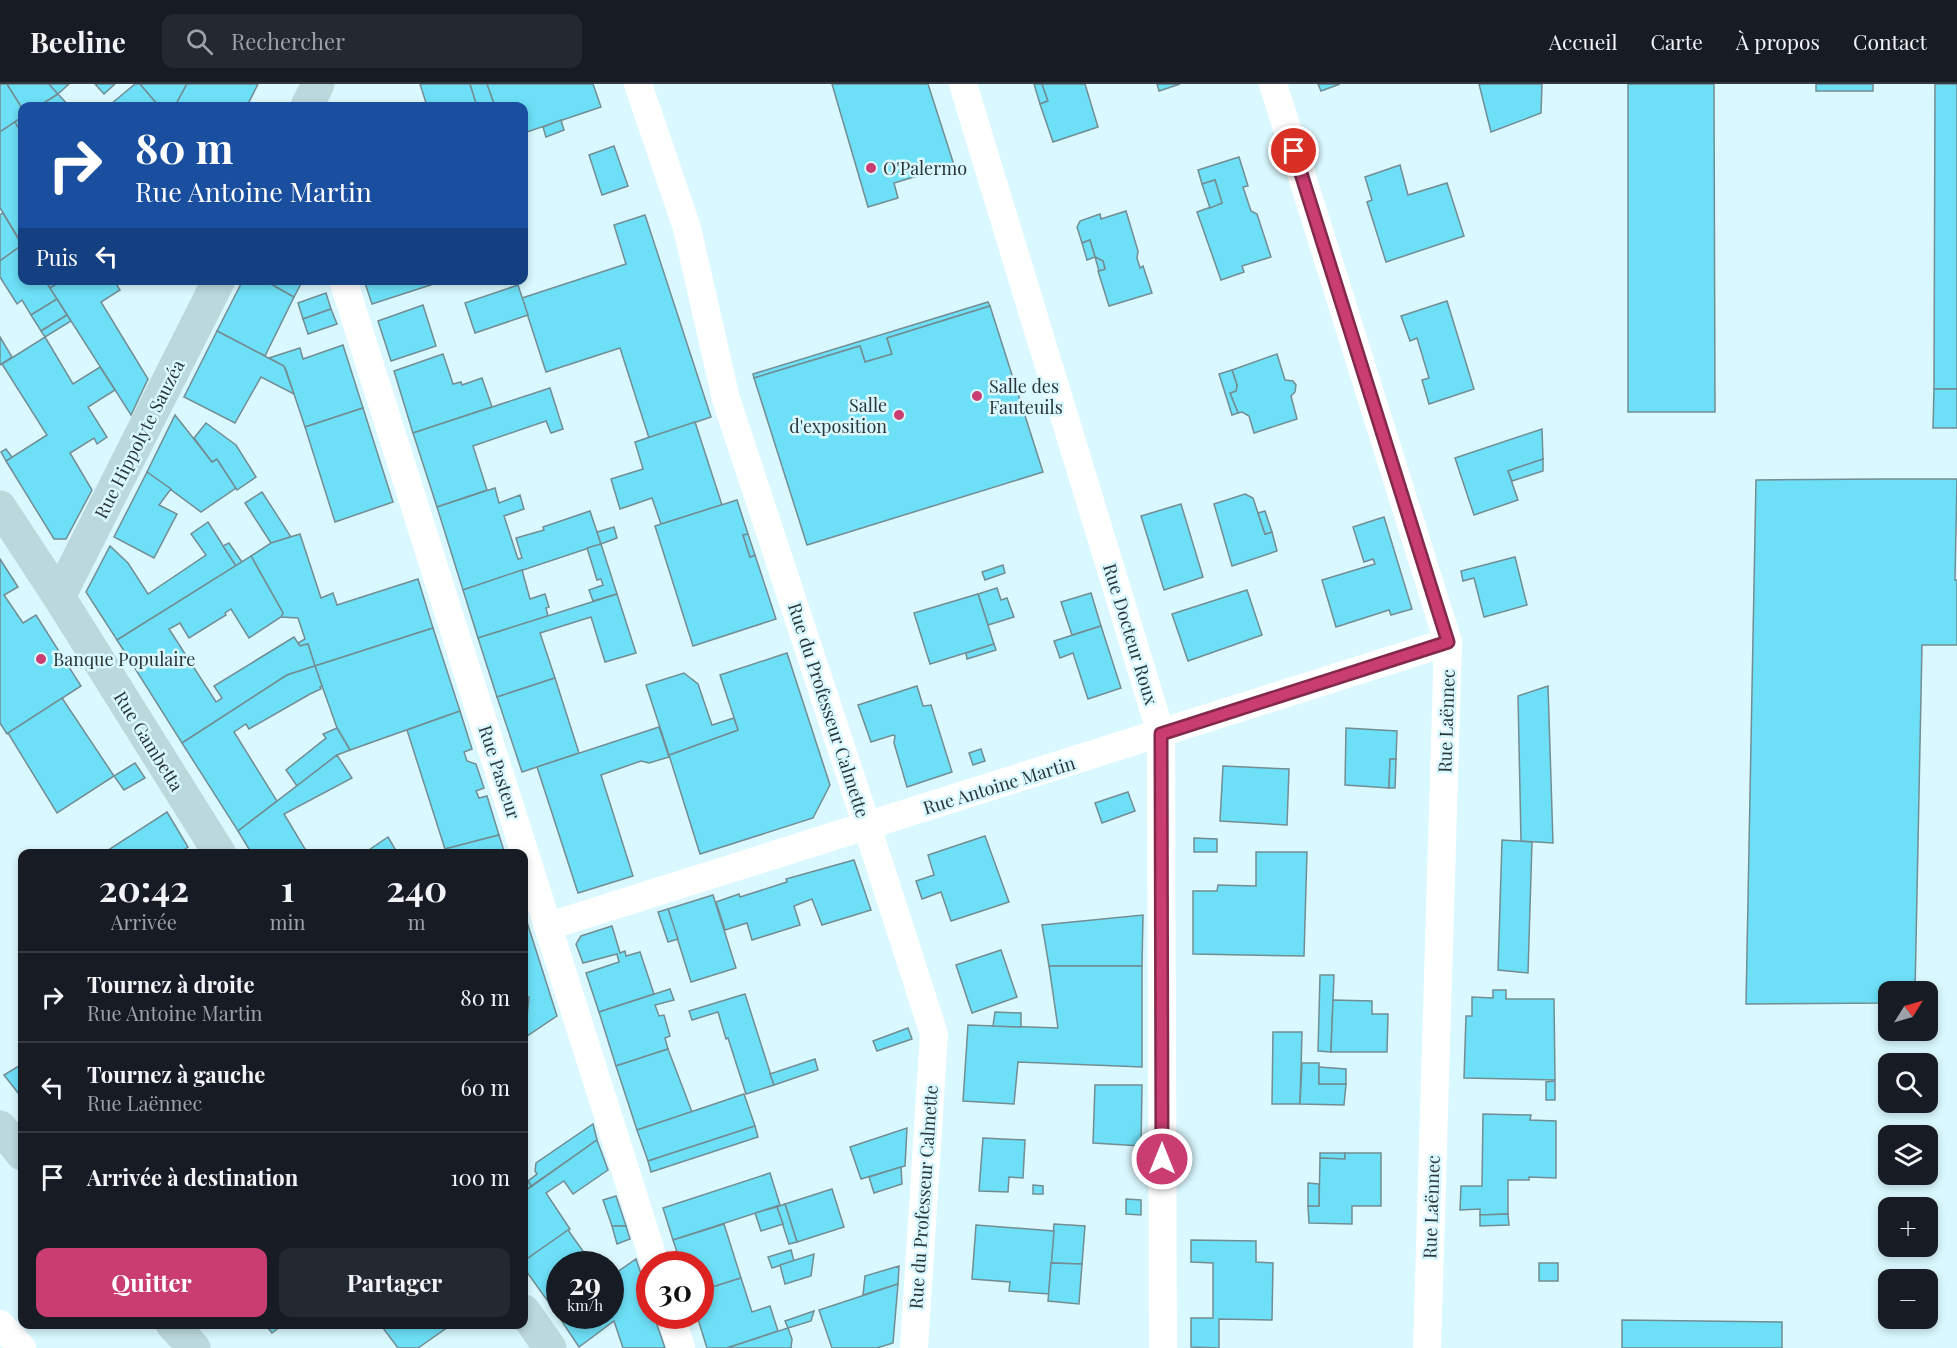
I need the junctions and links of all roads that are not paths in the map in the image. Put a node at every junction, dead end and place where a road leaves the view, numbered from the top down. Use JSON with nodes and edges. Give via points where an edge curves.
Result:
{"nodes":[{"id":1,"x":318,"y":84,"type":"edge"},
{"id":2,"x":638,"y":84,"type":"edge"},
{"id":3,"x":963,"y":84,"type":"edge"},
{"id":4,"x":1273,"y":84,"type":"edge"},
{"id":5,"x":309,"y":102,"type":"edge"},
{"id":6,"x":216,"y":285,"type":"edge"},
{"id":7,"x":345,"y":285,"type":"edge"},
{"id":8,"x":0,"y":507,"type":"edge"},
{"id":9,"x":59,"y":597,"type":"junction"},
{"id":10,"x":1448,"y":642,"type":"junction"},
{"id":11,"x":1161,"y":734,"type":"junction"},
{"id":12,"x":867,"y":826,"type":"junction"},
{"id":13,"x":217,"y":849,"type":"edge"},
{"id":14,"x":524,"y":849,"type":"edge"},
{"id":15,"x":528,"y":860,"type":"edge"},
{"id":16,"x":549,"y":926,"type":"junction"},
{"id":17,"x":0,"y":1127,"type":"edge"},
{"id":18,"x":18,"y":1149,"type":"edge"},
{"id":19,"x":651,"y":1251,"type":"edge"},
{"id":20,"x":528,"y":1317,"type":"edge"},
{"id":21,"x":0,"y":1324,"type":"edge"},
{"id":22,"x":158,"y":1329,"type":"edge"},
{"id":23,"x":177,"y":1329,"type":"edge"},
{"id":24,"x":675,"y":1329,"type":"edge"},
{"id":25,"x":0,"y":1342,"type":"edge"},
{"id":26,"x":9,"y":1348,"type":"edge"},
{"id":27,"x":22,"y":1348,"type":"edge"},
{"id":28,"x":172,"y":1348,"type":"edge"},
{"id":29,"x":194,"y":1348,"type":"edge"},
{"id":30,"x":550,"y":1348,"type":"edge"},
{"id":31,"x":681,"y":1348,"type":"edge"},
{"id":32,"x":914,"y":1348,"type":"edge"},
{"id":33,"x":1163,"y":1348,"type":"edge"},
{"id":34,"x":1427,"y":1348,"type":"edge"}],
"edges":[{"from":1,"to":5,"type":"street"},
{"from":2,"to":12,"type":"street","name":"Rue du Professeur Calmette","via":[[687,228],[726,399]]},
{"from":3,"to":11,"type":"street","name":"Rue Docteur Roux"},
{"from":4,"to":10,"type":"street","name":"Rue Laënnec"},
{"from":6,"to":9,"type":"street","name":"Rue Hippolyte Sauzéa"},
{"from":7,"to":14,"type":"street","name":"Rue Pasteur"},
{"from":8,"to":9,"type":"street","name":"Rue Gambetta"},
{"from":9,"to":13,"type":"street","name":"Rue Gambetta"},
{"from":10,"to":11,"type":"street","name":"Rue Antoine Martin"},
{"from":10,"to":34,"type":"street","name":"Rue Laënnec"},
{"from":11,"to":12,"type":"street","name":"Rue Antoine Martin"},
{"from":11,"to":33,"type":"street","name":"Rue Docteur Roux"},
{"from":12,"to":16,"type":"street","name":"Rue Antoine Martin"},
{"from":12,"to":32,"type":"street","name":"Rue du Professeur Calmette","via":[[934,1034]]},
{"from":15,"to":16,"type":"street","name":"Rue Pasteur"},
{"from":16,"to":19,"type":"street","name":"Rue Pasteur"},
{"from":17,"to":18,"type":"street"},
{"from":20,"to":30,"type":"street"},
{"from":21,"to":27,"type":"street"},
{"from":22,"to":28,"type":"street"},
{"from":23,"to":29,"type":"street"},
{"from":24,"to":31,"type":"street"},
{"from":25,"to":26,"type":"street"}]}
